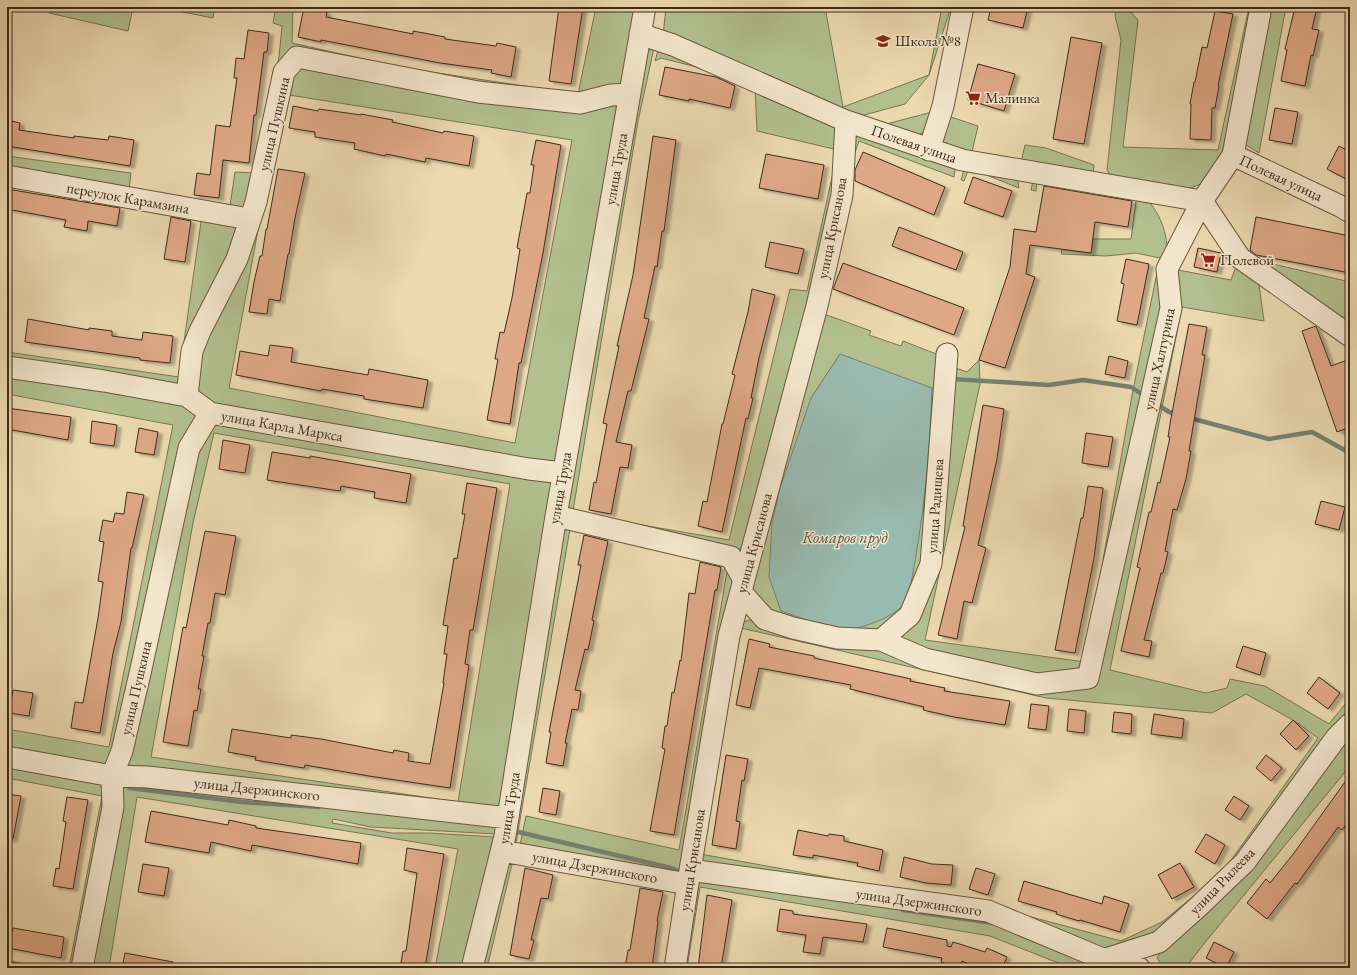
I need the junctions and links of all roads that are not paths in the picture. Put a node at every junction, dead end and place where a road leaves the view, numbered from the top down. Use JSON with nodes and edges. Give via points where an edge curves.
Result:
{"nodes":[{"id":1,"x":645,"y":7,"type":"edge"},
{"id":2,"x":962,"y":7,"type":"edge"},
{"id":3,"x":1261,"y":7,"type":"edge"},
{"id":4,"x":640,"y":34,"type":"junction"},
{"id":5,"x":629,"y":94,"type":"junction"},
{"id":6,"x":846,"y":120,"type":"junction"},
{"id":7,"x":930,"y":150,"type":"junction"},
{"id":8,"x":1233,"y":155,"type":"junction"},
{"id":9,"x":7,"y":176,"type":"edge"},
{"id":10,"x":1202,"y":201,"type":"junction"},
{"id":11,"x":1350,"y":212,"type":"edge"},
{"id":12,"x":249,"y":219,"type":"junction"},
{"id":13,"x":1350,"y":336,"type":"edge"},
{"id":14,"x":947,"y":354,"type":"dead end"},
{"id":15,"x":7,"y":367,"type":"edge"},
{"id":16,"x":187,"y":396,"type":"junction"},
{"id":17,"x":210,"y":413,"type":"junction"},
{"id":18,"x":563,"y":473,"type":"junction"},
{"id":19,"x":556,"y":516,"type":"junction"},
{"id":20,"x":753,"y":548,"type":"junction"},
{"id":21,"x":731,"y":557,"type":"junction"},
{"id":22,"x":742,"y":586,"type":"junction"},
{"id":23,"x":765,"y":619,"type":"junction"},
{"id":24,"x":732,"y":624,"type":"junction"},
{"id":25,"x":881,"y":640,"type":"junction"},
{"id":26,"x":1350,"y":724,"type":"edge"},
{"id":27,"x":7,"y":757,"type":"edge"},
{"id":28,"x":112,"y":776,"type":"junction"},
{"id":29,"x":508,"y":818,"type":"junction"},
{"id":30,"x":502,"y":851,"type":"junction"},
{"id":31,"x":689,"y":877,"type":"junction"},
{"id":32,"x":1102,"y":964,"type":"edge"},
{"id":33,"x":82,"y":968,"type":"edge"},
{"id":34,"x":472,"y":968,"type":"edge"},
{"id":35,"x":675,"y":968,"type":"edge"},
{"id":36,"x":1139,"y":968,"type":"edge"}],
"edges":[{"from":1,"to":4,"type":"street","name":"улица Труда"},
{"from":2,"to":7,"type":"street","via":[[942,106]]},
{"from":3,"to":8,"type":"street","name":"улица Халтурина"},
{"from":4,"to":5,"type":"street","name":"улица Труда"},
{"from":4,"to":6,"type":"street","name":"Полевая улица","via":[[673,45]]},
{"from":5,"to":12,"type":"street","name":"улица Пушкина","via":[[611,95],[580,103],[478,92],[298,57],[284,72],[256,202]]},
{"from":5,"to":18,"type":"street","name":"улица Труда"},
{"from":6,"to":7,"type":"street","name":"Полевая улица"},
{"from":6,"to":20,"type":"street","name":"улица Крисанова","via":[[842,195],[833,237]]},
{"from":7,"to":10,"type":"street","name":"Полевая улица","via":[[962,160]]},
{"from":8,"to":10,"type":"street","name":"улица Халтурина"},
{"from":8,"to":11,"type":"street","name":"Полевая улица"},
{"from":9,"to":12,"type":"street","name":"переулок Карамзина"},
{"from":10,"to":13,"type":"street","via":[[1240,258]]},
{"from":10,"to":25,"type":"street","name":"улица Халтурина","via":[[1167,269],[1171,308],[1088,678],[1037,684],[925,659]]},
{"from":12,"to":16,"type":"street","name":"улица Пушкина","via":[[237,259],[192,351]]},
{"from":14,"to":25,"type":"street","name":"улица Радищева","via":[[931,564],[910,615]]},
{"from":15,"to":16,"type":"street","name":"улица Карла Маркса"},
{"from":16,"to":17,"type":"street","name":"улица Карла Маркса"},
{"from":17,"to":18,"type":"street","name":"улица Карла Маркса","via":[[521,468]]},
{"from":17,"to":28,"type":"street","name":"улица Пушкина","via":[[189,448],[142,669],[122,751]]},
{"from":18,"to":19,"type":"street","name":"улица Труда"},
{"from":19,"to":21,"type":"street"},
{"from":19,"to":29,"type":"street","name":"улица Труда"},
{"from":20,"to":21,"type":"street"},
{"from":20,"to":22,"type":"street","name":"улица Крисанова"},
{"from":21,"to":22,"type":"street"},
{"from":22,"to":23,"type":"street"},
{"from":22,"to":24,"type":"street","name":"улица Крисанова"},
{"from":23,"to":24,"type":"street","via":[[748,618]]},
{"from":23,"to":25,"type":"street","via":[[838,638]]},
{"from":24,"to":31,"type":"street","name":"улица Крисанова"},
{"from":26,"to":32,"type":"street","name":"улица Рылеева","via":[[1336,738],[1245,862],[1159,942]]},
{"from":27,"to":28,"type":"street","name":"улица Дзержинского"},
{"from":28,"to":29,"type":"street","name":"улица Дзержинского","via":[[148,777]]},
{"from":28,"to":33,"type":"street","name":"улица Пушкина","via":[[113,807]]},
{"from":29,"to":30,"type":"street","name":"улица Труда"},
{"from":30,"to":31,"type":"street","name":"улица Дзержинского"},
{"from":30,"to":34,"type":"street","name":"улица Труда"},
{"from":31,"to":32,"type":"street","name":"улица Дзержинского","via":[[988,911]]},
{"from":31,"to":35,"type":"street","name":"улица Крисанова"},
{"from":32,"to":36,"type":"street","name":"улица Дзержинского"}]}
